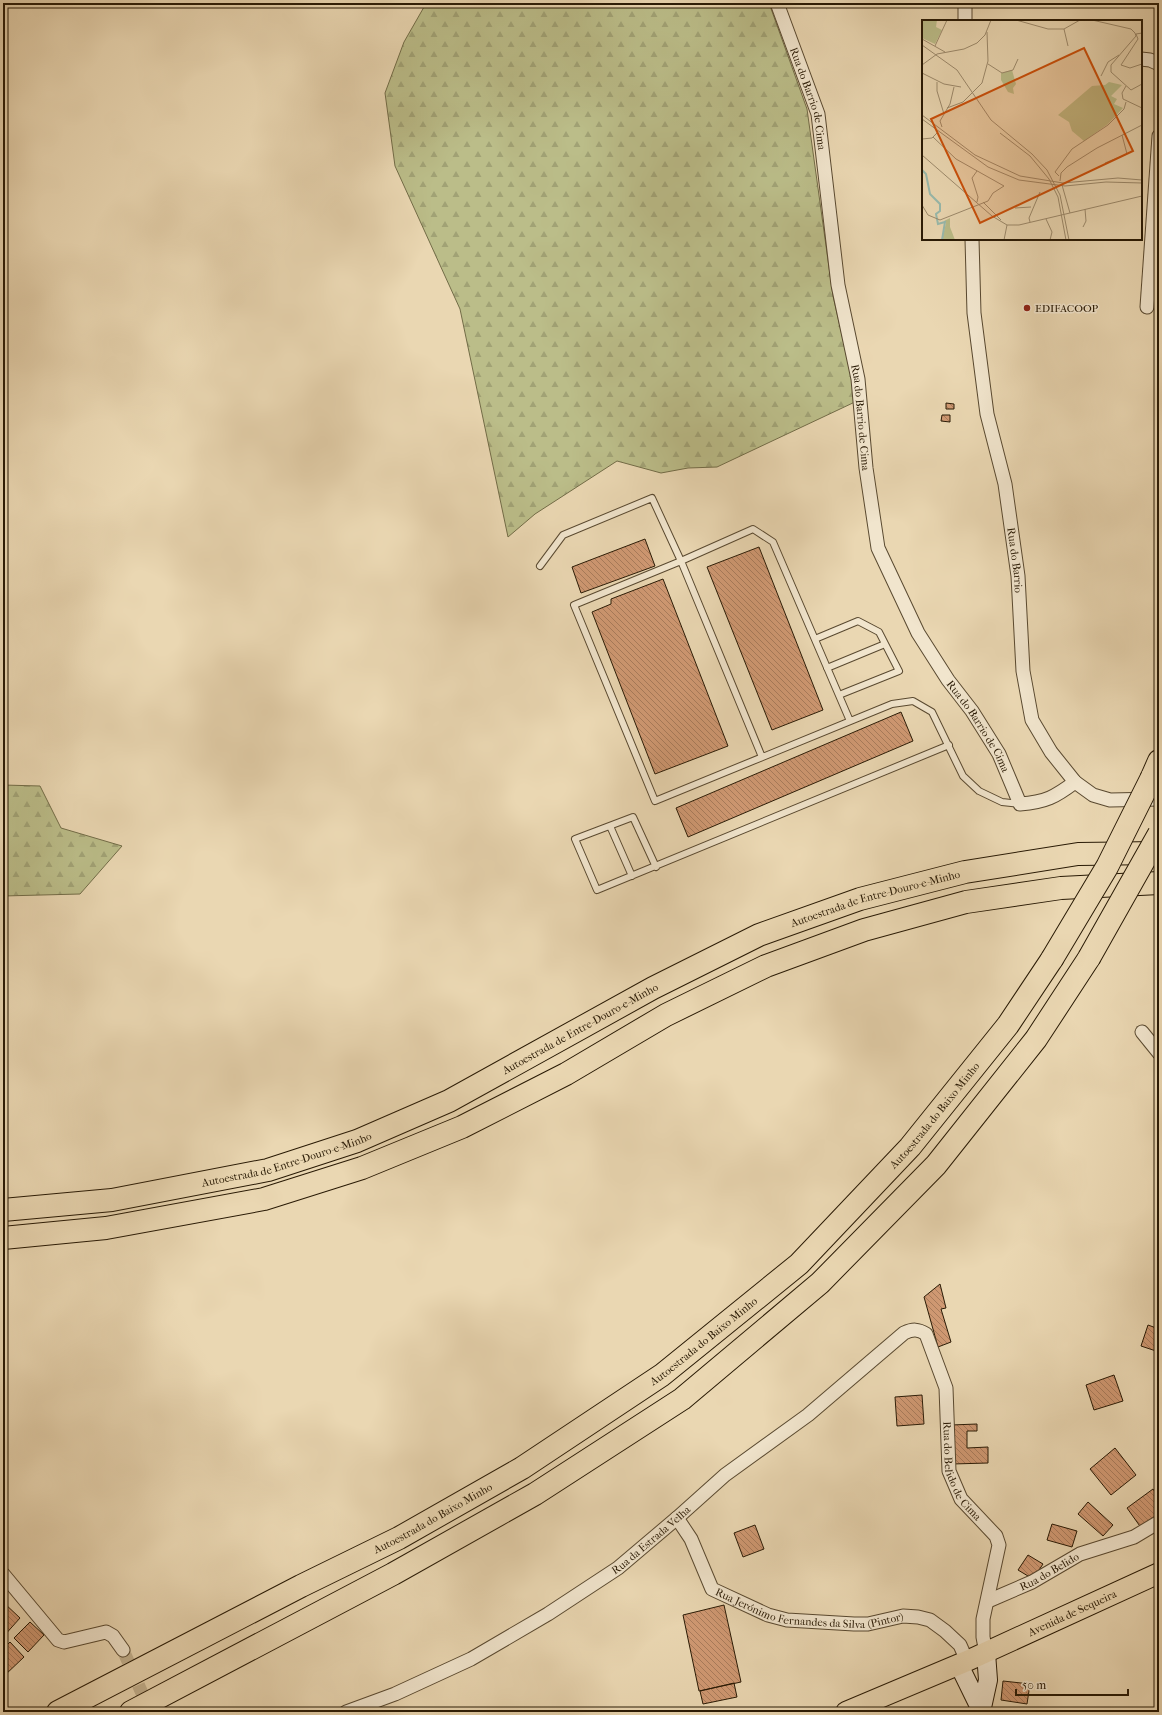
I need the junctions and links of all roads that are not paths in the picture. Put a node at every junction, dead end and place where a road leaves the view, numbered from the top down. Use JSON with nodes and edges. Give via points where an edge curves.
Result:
{"nodes":[{"id":1,"x":777,"y":3,"type":"edge"},
{"id":2,"x":965,"y":3,"type":"edge"},
{"id":3,"x":965,"y":20,"type":"edge"},
{"id":4,"x":1142,"y":59,"type":"edge"},
{"id":5,"x":1159,"y":64,"type":"edge"},
{"id":6,"x":1159,"y":136,"type":"edge"},
{"id":7,"x":972,"y":240,"type":"edge"},
{"id":8,"x":1147,"y":307,"type":"dead end"},
{"id":9,"x":681,"y":561,"type":"junction"},
{"id":10,"x":540,"y":566,"type":"dead end"},
{"id":11,"x":815,"y":639,"type":"junction"},
{"id":12,"x":885,"y":644,"type":"junction"},
{"id":13,"x":828,"y":668,"type":"junction"},
{"id":14,"x":839,"y":695,"type":"junction"},
{"id":15,"x":850,"y":721,"type":"junction"},
{"id":16,"x":949,"y":745,"type":"junction"},
{"id":17,"x":762,"y":757,"type":"junction"},
{"id":18,"x":1156,"y":769,"type":"edge"},
{"id":19,"x":1076,"y":782,"type":"junction"},
{"id":20,"x":1159,"y":799,"type":"edge"},
{"id":21,"x":1020,"y":804,"type":"junction"},
{"id":22,"x":610,"y":826,"type":"junction"},
{"id":23,"x":1159,"y":834,"type":"edge"},
{"id":24,"x":1159,"y":853,"type":"edge"},
{"id":25,"x":656,"y":867,"type":"junction"},
{"id":26,"x":632,"y":876,"type":"junction"},
{"id":27,"x":1159,"y":883,"type":"edge"},
{"id":28,"x":1142,"y":1032,"type":"dead end"},
{"id":29,"x":1159,"y":1053,"type":"edge"},
{"id":30,"x":3,"y":1210,"type":"edge"},
{"id":31,"x":3,"y":1238,"type":"edge"},
{"id":32,"x":926,"y":1334,"type":"joint"},
{"id":33,"x":677,"y":1518,"type":"junction"},
{"id":34,"x":1159,"y":1522,"type":"edge"},
{"id":35,"x":1159,"y":1573,"type":"edge"},
{"id":36,"x":4,"y":1577,"type":"edge"},
{"id":37,"x":988,"y":1601,"type":"junction"},
{"id":38,"x":123,"y":1650,"type":"tunnel mouth"},
{"id":39,"x":986,"y":1653,"type":"junction"},
{"id":40,"x":963,"y":1663,"type":"junction"},
{"id":41,"x":981,"y":1711,"type":"edge"},
{"id":42,"x":58,"y":1712,"type":"edge"},
{"id":43,"x":131,"y":1712,"type":"edge"},
{"id":44,"x":346,"y":1712,"type":"edge"},
{"id":45,"x":846,"y":1712,"type":"edge"}],
"edges":[{"from":1,"to":21,"type":"street","name":"Rua do Barrio de Cima","via":[[818,114],[838,285],[858,379],[866,468],[878,548],[918,633],[999,754]]},
{"from":2,"to":3,"type":"street"},
{"from":4,"to":5,"type":"street"},
{"from":6,"to":8,"type":"street"},
{"from":7,"to":19,"type":"street","name":"Rua do Barrio","via":[[974,313],[987,414],[1006,492],[1018,576],[1023,671],[1032,720],[1051,752]]},
{"from":9,"to":10,"type":"lane","via":[[652,498],[563,535]]},
{"from":9,"to":11,"type":"lane","via":[[753,529],[773,542]]},
{"from":9,"to":17,"type":"lane"},
{"from":9,"to":17,"type":"lane","via":[[574,605],[655,801]]},
{"from":11,"to":12,"type":"lane","via":[[858,621],[880,632]]},
{"from":11,"to":13,"type":"lane"},
{"from":12,"to":13,"type":"lane"},
{"from":12,"to":14,"type":"lane","via":[[899,670]]},
{"from":13,"to":14,"type":"lane"},
{"from":14,"to":15,"type":"lane"},
{"from":15,"to":16,"type":"lane","via":[[892,704],[913,701],[932,712]]},
{"from":15,"to":17,"type":"lane"},
{"from":16,"to":21,"type":"lane","via":[[963,776],[979,791],[1002,802]]},
{"from":16,"to":25,"type":"lane"},
{"from":18,"to":42,"type":"highway","name":"Autoestrada do Baixo Minho","bridge":true,"via":[[1107,867],[1052,959],[1008,1025],[910,1147],[799,1264],[662,1375],[522,1468],[400,1538],[301,1586]]},
{"from":19,"to":20,"type":"street","name":"Rua do Barrio","via":[[1093,795],[1110,800]]},
{"from":19,"to":21,"type":"street","via":[[1054,797],[1036,803]]},
{"from":22,"to":25,"type":"lane","via":[[633,817]]},
{"from":22,"to":26,"type":"lane"},
{"from":22,"to":26,"type":"lane","via":[[575,839],[597,890]]},
{"from":23,"to":43,"type":"highway","bridge":true,"via":[[1089,958],[1036,1039],[936,1165],[820,1284],[682,1400],[535,1494],[393,1574]]},
{"from":24,"to":30,"type":"highway","name":"Autoestrada de Entre-Douro-e-Minho","via":[[1078,854],[965,872],[860,899],[759,935],[653,988],[449,1101],[357,1141],[268,1170],[112,1200]]},
{"from":25,"to":26,"type":"lane"},
{"from":27,"to":31,"type":"highway","via":[[1060,888],[966,902],[864,930],[766,966],[666,1015],[566,1074],[462,1127],[362,1168],[264,1199],[106,1228]]},
{"from":28,"to":29,"type":"street"},
{"from":32,"to":33,"type":"street","name":"Rua da Estrada Velha","via":[[919,1330],[904,1333],[808,1415],[725,1475]]},
{"from":32,"to":37,"type":"street","name":"Rua do Belido de Cima","via":[[946,1388],[949,1470],[962,1499],[996,1536],[999,1545]]},
{"from":33,"to":40,"type":"street","name":"Rua Jerónimo Fernandes da Silva (Pintor)","via":[[691,1539],[712,1589],[787,1620],[868,1624],[903,1616],[918,1616],[930,1620],[960,1645]]},
{"from":33,"to":44,"type":"street","name":"Rua da Estrada Velha","via":[[618,1568],[471,1659],[395,1694]]},
{"from":34,"to":37,"type":"street","name":"Rua do Belido","via":[[1134,1537],[1080,1554],[1032,1582]]},
{"from":35,"to":39,"type":"main road","name":"Avenida de Sequeira"},
{"from":36,"to":38,"type":"street","via":[[58,1640],[64,1642],[106,1632],[113,1636]]},
{"from":37,"to":39,"type":"street","via":[[983,1619]]},
{"from":39,"to":40,"type":"main road","name":"Avenida de Sequeira"},
{"from":39,"to":41,"type":"street","via":[[988,1680]]},
{"from":40,"to":41,"type":"street"},
{"from":40,"to":45,"type":"main road","name":"Avenida de Sequeira"}]}
